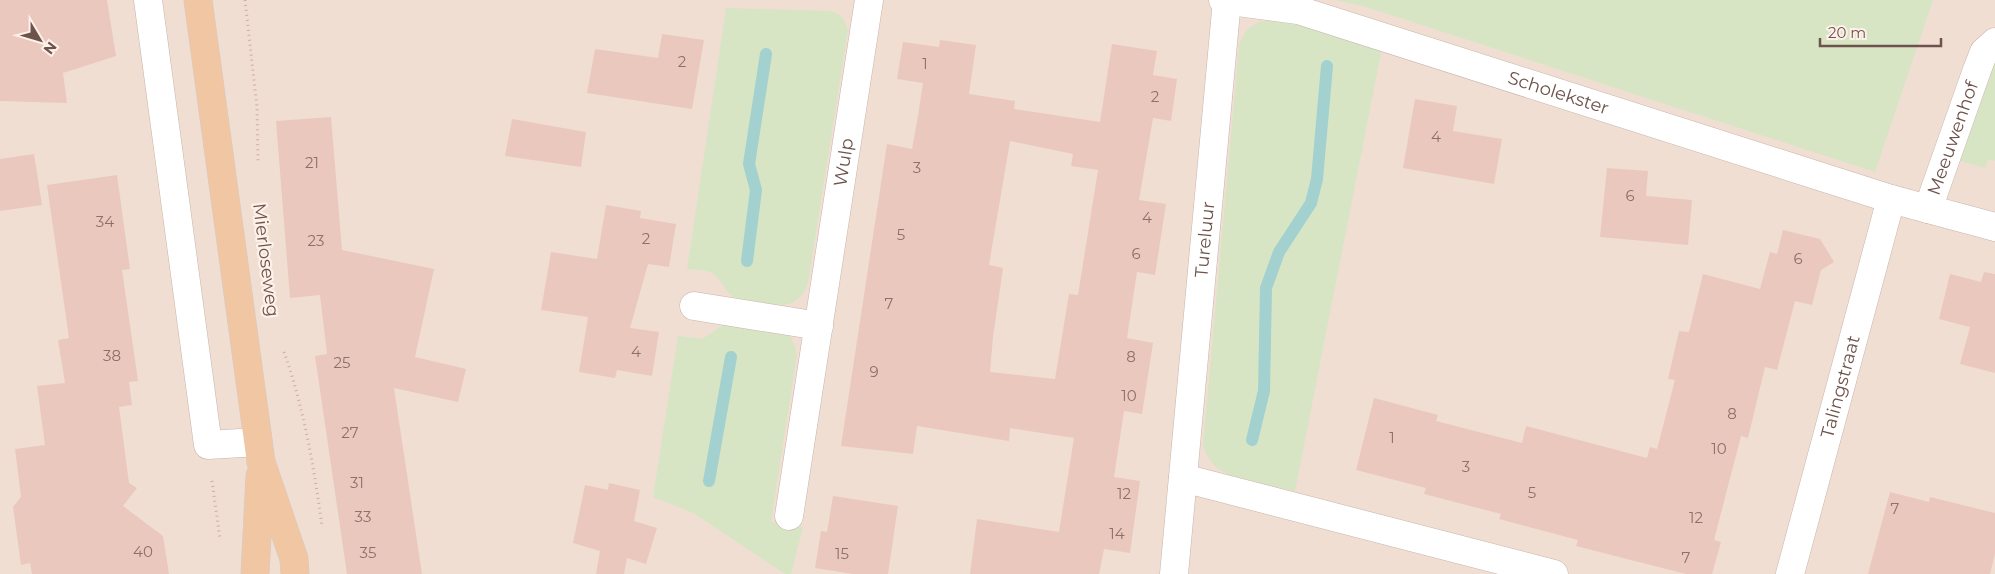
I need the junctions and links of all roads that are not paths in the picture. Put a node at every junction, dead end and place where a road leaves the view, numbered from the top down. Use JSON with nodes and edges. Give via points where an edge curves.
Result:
{"nodes":[{"id":1,"x":148,"y":0,"type":"edge"},
{"id":2,"x":198,"y":0,"type":"edge"},
{"id":3,"x":868,"y":0,"type":"edge"},
{"id":4,"x":1223,"y":0,"type":"edge"},
{"id":5,"x":1227,"y":0,"type":"edge"},
{"id":6,"x":1995,"y":42,"type":"edge"},
{"id":7,"x":1891,"y":199,"type":"junction"},
{"id":8,"x":1928,"y":209,"type":"junction"},
{"id":9,"x":1995,"y":227,"type":"edge"},
{"id":10,"x":694,"y":306,"type":"dead end"},
{"id":11,"x":819,"y":326,"type":"junction"},
{"id":12,"x":259,"y":452,"type":"junction"},
{"id":13,"x":1184,"y":478,"type":"junction"},
{"id":14,"x":789,"y":516,"type":"dead end"},
{"id":15,"x":255,"y":574,"type":"edge"},
{"id":16,"x":295,"y":574,"type":"edge"},
{"id":17,"x":1174,"y":574,"type":"edge"},
{"id":18,"x":1554,"y":574,"type":"edge"},
{"id":19,"x":1790,"y":574,"type":"edge"}],
"edges":[{"from":1,"to":12,"type":"street","via":[[208,445]]},
{"from":2,"to":12,"type":"main road","name":"Mierloseweg"},
{"from":3,"to":11,"type":"street","name":"Wulp"},
{"from":4,"to":5,"type":"street","name":"Scholekster"},
{"from":5,"to":7,"type":"street","name":"Scholekster","via":[[1298,10]]},
{"from":5,"to":13,"type":"street","name":"Tureluur"},
{"from":6,"to":8,"type":"street","name":"Meeuwenhof","via":[[1984,52],[1976,70]]},
{"from":7,"to":8,"type":"street","name":"Scholekster"},
{"from":7,"to":19,"type":"street","name":"Talingstraat"},
{"from":8,"to":9,"type":"street","name":"Scholekster"},
{"from":10,"to":11,"type":"street"},
{"from":11,"to":14,"type":"street","name":"Wulp"},
{"from":12,"to":15,"type":"main road","name":"Mierloseweg"},
{"from":12,"to":16,"type":"main road","name":"Mierloseweg","via":[[294,559]]},
{"from":13,"to":17,"type":"street","name":"Tureluur"},
{"from":13,"to":18,"type":"street"}]}
